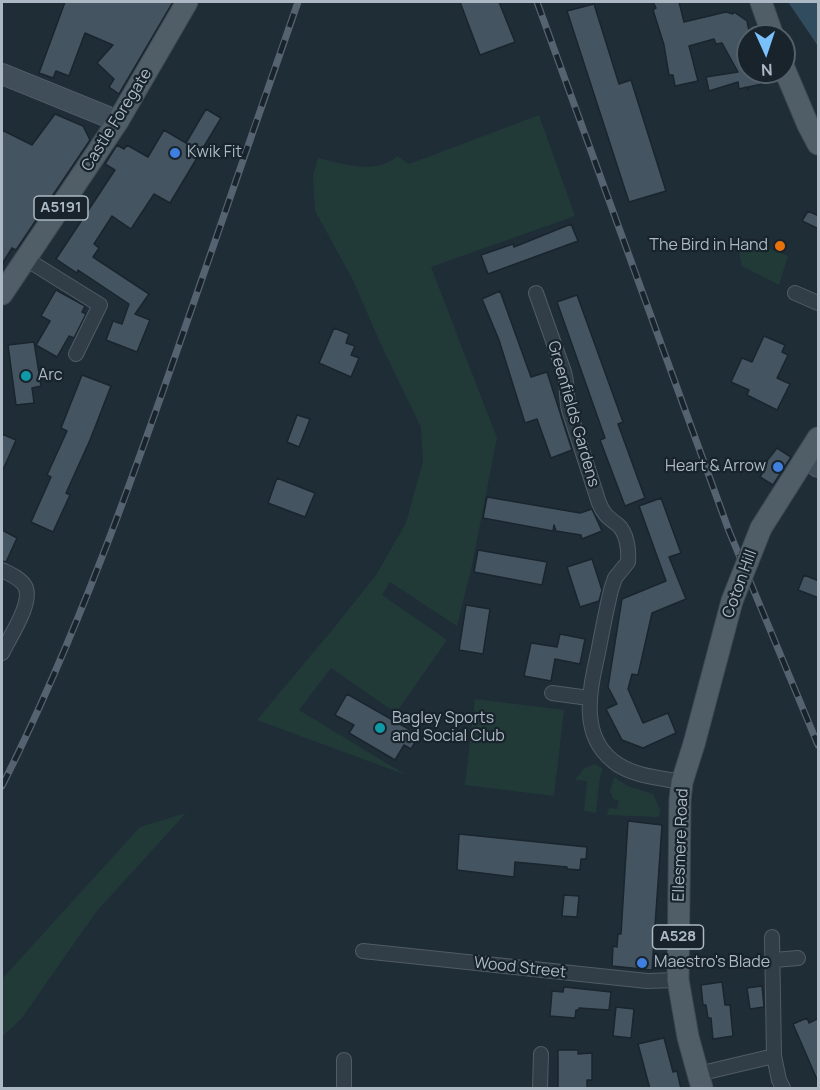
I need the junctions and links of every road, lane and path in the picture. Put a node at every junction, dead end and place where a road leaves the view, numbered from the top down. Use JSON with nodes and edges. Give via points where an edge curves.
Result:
{"nodes":[{"id":1,"x":187,"y":2,"type":"edge"},
{"id":2,"x":761,"y":2,"type":"edge"},
{"id":3,"x":768,"y":24,"type":"edge"},
{"id":4,"x":2,"y":74,"type":"edge"},
{"id":5,"x":791,"y":84,"type":"edge"},
{"id":6,"x":118,"y":121,"type":"junction"},
{"id":7,"x":819,"y":144,"type":"edge"},
{"id":8,"x":26,"y":259,"type":"junction"},
{"id":9,"x":536,"y":293,"type":"dead end"},
{"id":10,"x":795,"y":293,"type":"dead end"},
{"id":11,"x":2,"y":294,"type":"edge"},
{"id":12,"x":819,"y":303,"type":"edge"},
{"id":13,"x":75,"y":354,"type":"dead end"},
{"id":14,"x":819,"y":438,"type":"edge"},
{"id":15,"x":813,"y":462,"type":"edge"},
{"id":16,"x":2,"y":570,"type":"edge"},
{"id":17,"x":2,"y":653,"type":"edge"},
{"id":18,"x":552,"y":693,"type":"dead end"},
{"id":19,"x":589,"y":698,"type":"junction"},
{"id":20,"x":694,"y":744,"type":"joint"},
{"id":21,"x":682,"y":782,"type":"junction"},
{"id":22,"x":772,"y":937,"type":"dead end"},
{"id":23,"x":363,"y":951,"type":"dead end"},
{"id":24,"x":798,"y":958,"type":"dead end"},
{"id":25,"x":774,"y":960,"type":"junction"},
{"id":26,"x":678,"y":980,"type":"junction"},
{"id":27,"x":541,"y":1054,"type":"dead end"},
{"id":28,"x":774,"y":1056,"type":"junction"},
{"id":29,"x":344,"y":1060,"type":"dead end"},
{"id":30,"x":700,"y":1081,"type":"edge"},
{"id":31,"x":344,"y":1089,"type":"edge"},
{"id":32,"x":540,"y":1089,"type":"edge"},
{"id":33,"x":783,"y":1089,"type":"edge"}],
"edges":[{"from":1,"to":6,"type":"main road","name":"Castle Foregate","number":"A5191"},
{"from":2,"to":3,"type":"main road"},
{"from":4,"to":6,"type":"street"},
{"from":5,"to":7,"type":"main road"},
{"from":6,"to":8,"type":"main road","name":"Castle Foregate","number":"A5191"},
{"from":8,"to":11,"type":"main road","name":"Castle Foregate","number":"A5191"},
{"from":8,"to":13,"type":"street","via":[[100,305]]},
{"from":9,"to":19,"type":"street","name":"Greenfields Gardens","via":[[568,385],[569,410],[599,503],[603,513],[620,526],[628,552],[628,562],[611,590]]},
{"from":10,"to":12,"type":"street"},
{"from":14,"to":15,"type":"main road","name":"Coton Hill","number":"A528"},
{"from":15,"to":20,"type":"main road","name":"Coton Hill","number":"A528","bridge":true,"via":[[761,528],[732,601]]},
{"from":16,"to":17,"type":"street","via":[[26,588],[25,608]]},
{"from":18,"to":19,"type":"street"},
{"from":19,"to":21,"type":"street","name":"Greenfields Gardens","via":[[596,740],[613,761],[643,775]]},
{"from":20,"to":21,"type":"main road","name":"Ellesmere Road","number":"A528"},
{"from":21,"to":26,"type":"main road","name":"Ellesmere Road","number":"A528"},
{"from":22,"to":25,"type":"street"},
{"from":23,"to":26,"type":"street","name":"Wood Street","via":[[647,981]]},
{"from":24,"to":25,"type":"street"},
{"from":25,"to":28,"type":"street"},
{"from":26,"to":30,"type":"main road","name":"Ellesmere Road","number":"A528"},
{"from":27,"to":32,"type":"street"},
{"from":28,"to":30,"type":"street"},
{"from":28,"to":33,"type":"street"},
{"from":29,"to":31,"type":"street"}]}
